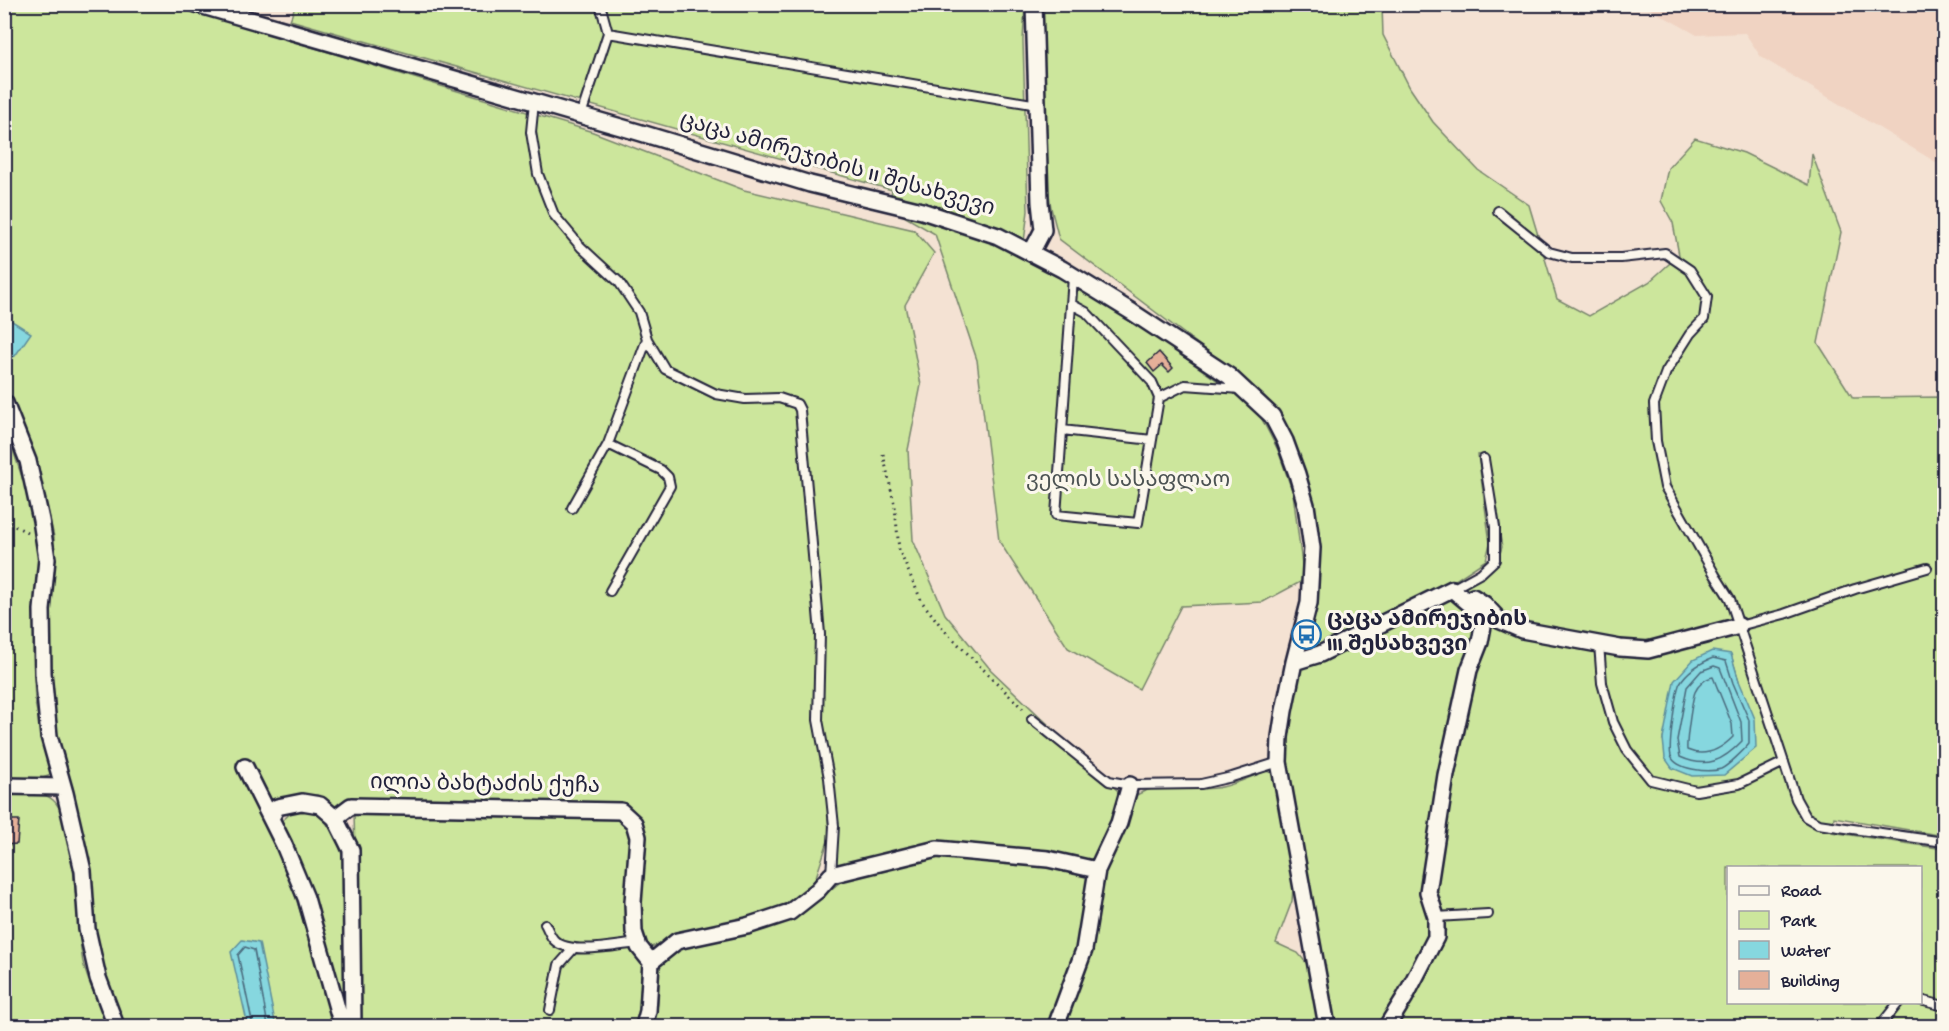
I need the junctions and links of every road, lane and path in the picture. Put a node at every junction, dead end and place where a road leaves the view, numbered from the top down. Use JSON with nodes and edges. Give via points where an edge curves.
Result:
{"nodes":[{"id":1,"x":196,"y":4,"type":"edge"},
{"id":2,"x":600,"y":4,"type":"edge"},
{"id":3,"x":1034,"y":4,"type":"edge"},
{"id":4,"x":608,"y":33,"type":"junction"},
{"id":5,"x":534,"y":102,"type":"junction"},
{"id":6,"x":1038,"y":105,"type":"junction"},
{"id":7,"x":581,"y":115,"type":"junction"},
{"id":8,"x":1498,"y":211,"type":"dead end"},
{"id":9,"x":1031,"y":252,"type":"junction"},
{"id":10,"x":1073,"y":275,"type":"junction"},
{"id":11,"x":1071,"y":304,"type":"junction"},
{"id":12,"x":647,"y":339,"type":"junction"},
{"id":13,"x":1242,"y":389,"type":"junction"},
{"id":14,"x":1159,"y":398,"type":"junction"},
{"id":15,"x":5,"y":403,"type":"edge"},
{"id":16,"x":1062,"y":430,"type":"junction"},
{"id":17,"x":1152,"y":440,"type":"junction"},
{"id":18,"x":608,"y":444,"type":"junction"},
{"id":19,"x":883,"y":454,"type":"dead end"},
{"id":20,"x":1484,"y":459,"type":"dead end"},
{"id":21,"x":572,"y":508,"type":"dead end"},
{"id":22,"x":4,"y":521,"type":"edge"},
{"id":23,"x":44,"y":538,"type":"junction"},
{"id":24,"x":1927,"y":568,"type":"dead end"},
{"id":25,"x":1452,"y":589,"type":"junction"},
{"id":26,"x":610,"y":591,"type":"dead end"},
{"id":27,"x":1739,"y":626,"type":"junction"},
{"id":28,"x":1599,"y":644,"type":"junction"},
{"id":29,"x":1294,"y":662,"type":"junction"},
{"id":30,"x":1032,"y":719,"type":"joint"},
{"id":31,"x":1279,"y":762,"type":"junction"},
{"id":32,"x":1784,"y":762,"type":"junction"},
{"id":33,"x":245,"y":766,"type":"dead end"},
{"id":34,"x":1130,"y":785,"type":"junction"},
{"id":35,"x":4,"y":786,"type":"edge"},
{"id":36,"x":63,"y":787,"type":"junction"},
{"id":37,"x":271,"y":818,"type":"junction"},
{"id":38,"x":335,"y":818,"type":"junction"},
{"id":39,"x":1944,"y":842,"type":"edge"},
{"id":40,"x":1097,"y":870,"type":"junction"},
{"id":41,"x":831,"y":875,"type":"junction"},
{"id":42,"x":1488,"y":914,"type":"dead end"},
{"id":43,"x":1436,"y":917,"type":"junction"},
{"id":44,"x":545,"y":924,"type":"dead end"},
{"id":45,"x":638,"y":943,"type":"junction"},
{"id":46,"x":574,"y":948,"type":"junction"},
{"id":47,"x":651,"y":962,"type":"junction"},
{"id":48,"x":1922,"y":1000,"type":"edge"},
{"id":49,"x":1897,"y":1004,"type":"edge"},
{"id":50,"x":1944,"y":1006,"type":"edge"},
{"id":51,"x":550,"y":1010,"type":"dead end"},
{"id":52,"x":116,"y":1026,"type":"edge"},
{"id":53,"x":345,"y":1026,"type":"edge"},
{"id":54,"x":353,"y":1026,"type":"edge"},
{"id":55,"x":644,"y":1026,"type":"edge"},
{"id":56,"x":1056,"y":1026,"type":"edge"},
{"id":57,"x":1327,"y":1026,"type":"edge"},
{"id":58,"x":1387,"y":1026,"type":"edge"},
{"id":59,"x":1880,"y":1026,"type":"edge"}],
"edges":[{"from":1,"to":5,"type":"street","name":"ცაცა ამირეჯიბის II შესახვევი"},
{"from":2,"to":4,"type":"lane"},
{"from":3,"to":6,"type":"street"},
{"from":4,"to":6,"type":"lane"},
{"from":4,"to":7,"type":"lane"},
{"from":5,"to":7,"type":"street","name":"ცაცა ამირეჯიბის II შესახვევი"},
{"from":5,"to":12,"type":"lane","via":[[531,132],[538,174],[554,215],[619,282],[639,312]]},
{"from":6,"to":9,"type":"street","via":[[1042,230]]},
{"from":7,"to":9,"type":"street","name":"ცაცა ამირეჯიბის II შესახვევი","via":[[810,184],[922,211],[998,236]]},
{"from":8,"to":27,"type":"lane","via":[[1550,252],[1572,258],[1665,253],[1690,270],[1707,297],[1704,319],[1666,372],[1654,404],[1656,441],[1665,487],[1730,599]]},
{"from":9,"to":10,"type":"street","name":"ცაცა ამირეჯიბის II შესახვევი"},
{"from":10,"to":11,"type":"lane"},
{"from":10,"to":13,"type":"street","name":"ცაცა ამირეჯიბის II შესახვევი","via":[[1229,376]]},
{"from":11,"to":14,"type":"lane","via":[[1086,312],[1152,382]]},
{"from":11,"to":16,"type":"lane"},
{"from":12,"to":18,"type":"lane"},
{"from":12,"to":41,"type":"lane","via":[[665,369],[688,382],[716,394],[745,399],[779,398],[796,404],[800,410],[819,634],[818,720],[834,826]]},
{"from":13,"to":14,"type":"lane","via":[[1185,385]]},
{"from":13,"to":29,"type":"street","name":"ცაცა ამირეჯიბის II შესახვევი","via":[[1272,416],[1285,441],[1306,505],[1312,548],[1309,603]]},
{"from":14,"to":17,"type":"lane"},
{"from":15,"to":23,"type":"street","via":[[28,460]]},
{"from":16,"to":17,"type":"lane"},
{"from":16,"to":17,"type":"lane","via":[[1056,515],[1138,523]]},
{"from":18,"to":21,"type":"lane"},
{"from":18,"to":26,"type":"lane","via":[[661,470],[670,486]]},
{"from":19,"to":30,"type":"path","via":[[899,550],[922,602],[944,630]]},
{"from":20,"to":25,"type":"lane","via":[[1495,527],[1495,560]]},
{"from":22,"to":23,"type":"path"},
{"from":23,"to":36,"type":"street","via":[[47,559],[42,610],[43,673],[49,736]]},
{"from":24,"to":27,"type":"lane"},
{"from":25,"to":28,"type":"street","via":[[1466,592],[1499,620],[1522,630]]},
{"from":25,"to":29,"type":"street","via":[[1320,654]]},
{"from":25,"to":43,"type":"street","via":[[1477,610],[1483,626],[1446,775],[1428,892]]},
{"from":27,"to":28,"type":"street","via":[[1648,650]]},
{"from":27,"to":32,"type":"lane"},
{"from":28,"to":32,"type":"lane","via":[[1602,683],[1613,722],[1627,750],[1651,780],[1696,791],[1739,784]]},
{"from":29,"to":31,"type":"street","name":"ცაცა ამირეჯიბის II შესახვევი"},
{"from":30,"to":34,"type":"lane","via":[[1110,781]]},
{"from":31,"to":34,"type":"lane","via":[[1201,784]]},
{"from":31,"to":57,"type":"street","name":"ცაცა ამირეჯიბის II შესახვევი"},
{"from":32,"to":39,"type":"lane","via":[[1796,799],[1806,817],[1818,824]]},
{"from":33,"to":37,"type":"street"},
{"from":34,"to":40,"type":"street","via":[[1119,823]]},
{"from":35,"to":36,"type":"street"},
{"from":36,"to":52,"type":"street","via":[[83,871],[87,929],[98,978]]},
{"from":37,"to":38,"type":"street","via":[[277,807],[302,802],[320,806]]},
{"from":37,"to":53,"type":"street","via":[[306,898]]},
{"from":38,"to":45,"type":"street","name":"ილია ბახტაძის ქუჩა","via":[[351,806],[621,811],[634,823],[638,837],[633,902]]},
{"from":38,"to":54,"type":"street","via":[[351,850]]},
{"from":40,"to":41,"type":"street","via":[[1048,858],[938,849]]},
{"from":40,"to":56,"type":"street","via":[[1084,950]]},
{"from":41,"to":47,"type":"street","via":[[819,890],[790,912],[676,941]]},
{"from":42,"to":43,"type":"lane"},
{"from":43,"to":58,"type":"street","via":[[1436,937]]},
{"from":44,"to":46,"type":"lane","via":[[554,940]]},
{"from":45,"to":46,"type":"lane"},
{"from":45,"to":47,"type":"street","name":"ილია ბახტაძის ქუჩა"},
{"from":46,"to":51,"type":"lane","via":[[560,965]]},
{"from":47,"to":55,"type":"street"},
{"from":48,"to":50,"type":"lane"},
{"from":49,"to":59,"type":"lane"}]}
